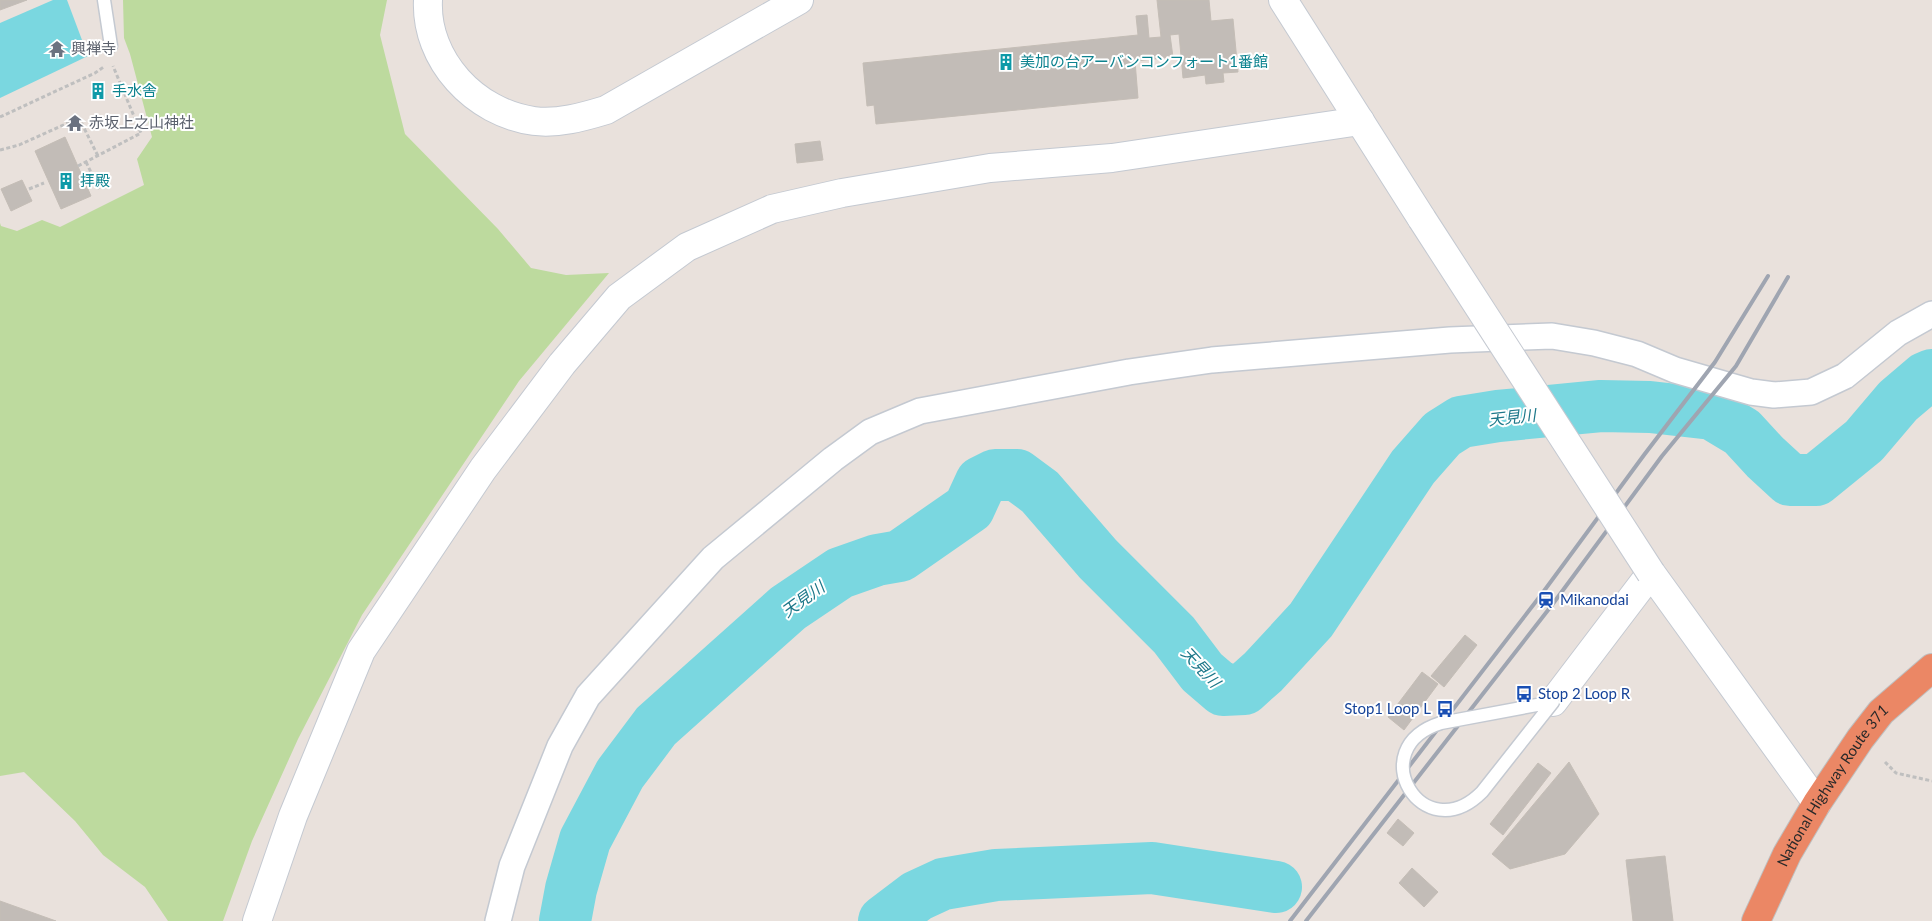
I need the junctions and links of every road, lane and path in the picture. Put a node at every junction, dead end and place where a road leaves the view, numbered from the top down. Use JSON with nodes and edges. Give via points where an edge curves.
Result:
{"nodes":[{"id":1,"x":104,"y":0,"type":"edge"},
{"id":2,"x":428,"y":0,"type":"edge"},
{"id":3,"x":799,"y":0,"type":"edge"},
{"id":4,"x":1283,"y":0,"type":"edge"},
{"id":5,"x":111,"y":46,"type":"dead end"},
{"id":6,"x":0,"y":117,"type":"edge"},
{"id":7,"x":1360,"y":121,"type":"junction"},
{"id":8,"x":0,"y":150,"type":"edge"},
{"id":9,"x":98,"y":156,"type":"junction"},
{"id":10,"x":86,"y":162,"type":"junction"},
{"id":11,"x":78,"y":166,"type":"dead end"},
{"id":12,"x":44,"y":182,"type":"dead end"},
{"id":13,"x":29,"y":189,"type":"dead end"},
{"id":14,"x":100,"y":191,"type":"dead end"},
{"id":15,"x":1932,"y":314,"type":"edge"},
{"id":16,"x":1651,"y":573,"type":"junction"},
{"id":17,"x":1932,"y":668,"type":"edge"},
{"id":18,"x":1553,"y":702,"type":"junction"},
{"id":19,"x":1885,"y":762,"type":"dead end"},
{"id":20,"x":1932,"y":781,"type":"edge"},
{"id":21,"x":1817,"y":803,"type":"junction"},
{"id":22,"x":257,"y":921,"type":"edge"},
{"id":23,"x":498,"y":921,"type":"edge"},
{"id":24,"x":1756,"y":921,"type":"edge"}],
"edges":[{"from":1,"to":5,"type":"lane"},
{"from":2,"to":3,"type":"street","via":[[431,37],[456,78],[469,92],[501,113],[535,121],[571,120],[606,110]]},
{"from":4,"to":7,"type":"street"},
{"from":6,"to":9,"type":"path","via":[[95,73],[111,62],[141,133]]},
{"from":7,"to":16,"type":"street","bridge":true},
{"from":7,"to":22,"type":"street","via":[[1112,158],[990,168],[842,193],[772,209],[687,246],[620,297],[562,364],[483,469],[360,652],[294,816]]},
{"from":8,"to":9,"type":"path","via":[[79,118]]},
{"from":9,"to":10,"type":"path"},
{"from":10,"to":11,"type":"path"},
{"from":10,"to":14,"type":"path"},
{"from":12,"to":13,"type":"path"},
{"from":15,"to":23,"type":"street","via":[[1898,333],[1845,376],[1811,392],[1774,395],[1750,392],[1675,370],[1637,354],[1552,336],[1450,340],[1212,360],[1129,372],[920,411],[870,432],[833,458],[713,558],[588,696],[560,746],[512,866]]},
{"from":16,"to":18,"type":"street"},
{"from":16,"to":21,"type":"street"},
{"from":17,"to":21,"type":"highway","name":"National Highway Route 371","via":[[1881,712]]},
{"from":18,"to":18,"type":"lane","bridge":true,"via":[[1472,803],[1444,811],[1430,808],[1409,789],[1403,761],[1407,747],[1428,727]]},
{"from":19,"to":20,"type":"path","via":[[1896,774]]},
{"from":21,"to":24,"type":"highway","name":"National Highway Route 371","via":[[1787,854]]}]}
